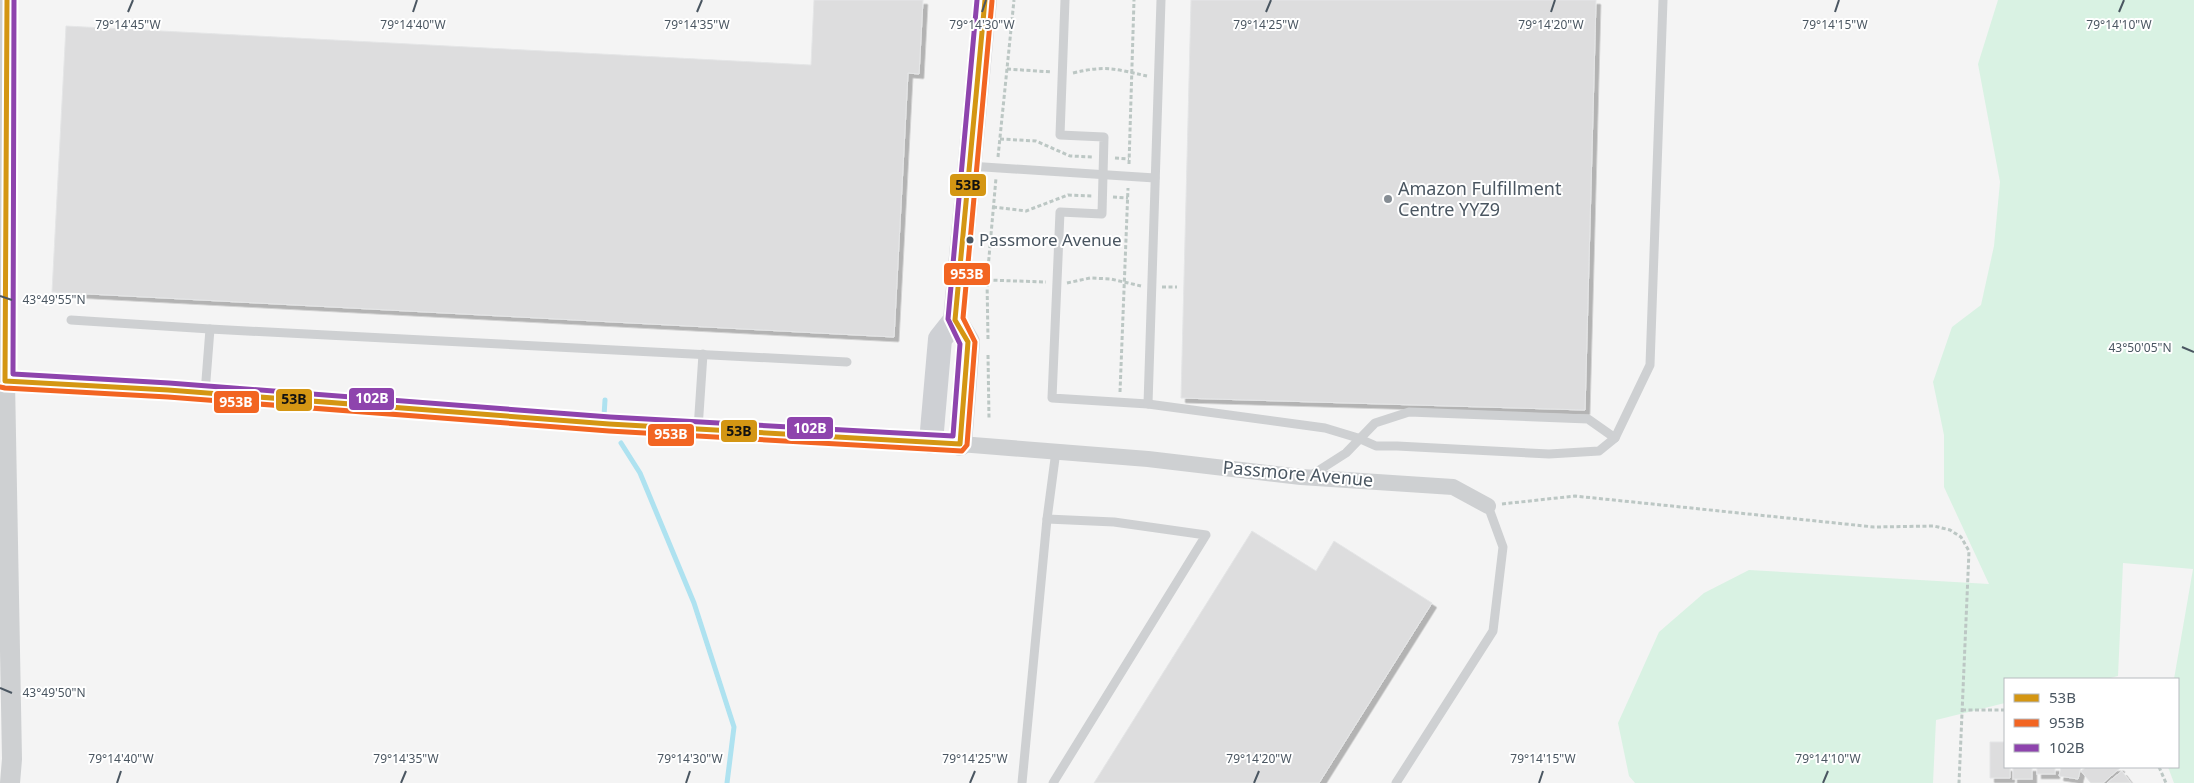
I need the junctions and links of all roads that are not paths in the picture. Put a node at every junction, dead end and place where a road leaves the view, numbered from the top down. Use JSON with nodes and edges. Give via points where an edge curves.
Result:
{"nodes":[{"id":1,"x":7,"y":0,"type":"edge"},
{"id":2,"x":985,"y":0,"type":"edge"},
{"id":3,"x":1065,"y":0,"type":"edge"},
{"id":4,"x":1161,"y":0,"type":"edge"},
{"id":5,"x":1663,"y":0,"type":"edge"},
{"id":6,"x":969,"y":166,"type":"junction"},
{"id":7,"x":1103,"y":175,"type":"junction"},
{"id":8,"x":1154,"y":178,"type":"junction"},
{"id":9,"x":72,"y":320,"type":"dead end"},
{"id":10,"x":955,"y":320,"type":"junction"},
{"id":11,"x":210,"y":329,"type":"junction"},
{"id":12,"x":703,"y":354,"type":"junction"},
{"id":13,"x":847,"y":362,"type":"dead end"},
{"id":14,"x":3,"y":381,"type":"edge"},
{"id":15,"x":205,"y":393,"type":"junction"},
{"id":16,"x":1148,"y":404,"type":"junction"},
{"id":17,"x":698,"y":430,"type":"junction"},
{"id":18,"x":1358,"y":438,"type":"junction"},
{"id":19,"x":1615,"y":438,"type":"junction"},
{"id":20,"x":931,"y":442,"type":"junction"},
{"id":21,"x":960,"y":444,"type":"junction"},
{"id":22,"x":1056,"y":451,"type":"junction"},
{"id":23,"x":1308,"y":478,"type":"junction"},
{"id":24,"x":1488,"y":506,"type":"joint"},
{"id":25,"x":1047,"y":519,"type":"junction"},
{"id":26,"x":6,"y":759,"type":"edge"},
{"id":27,"x":10,"y":783,"type":"edge"},
{"id":28,"x":1022,"y":783,"type":"edge"},
{"id":29,"x":1053,"y":783,"type":"edge"},
{"id":30,"x":1396,"y":783,"type":"edge"}],
"edges":[{"from":1,"to":14,"type":"street"},
{"from":2,"to":6,"type":"main road"},
{"from":3,"to":7,"type":"lane","via":[[1060,135],[1104,137]]},
{"from":4,"to":8,"type":"lane"},
{"from":5,"to":19,"type":"lane","via":[[1650,365]]},
{"from":6,"to":7,"type":"lane"},
{"from":6,"to":10,"type":"main road"},
{"from":7,"to":8,"type":"lane"},
{"from":7,"to":16,"type":"lane","via":[[1102,214],[1060,212],[1052,398]]},
{"from":8,"to":16,"type":"lane"},
{"from":9,"to":11,"type":"lane"},
{"from":10,"to":20,"type":"main road","via":[[940,339]]},
{"from":10,"to":21,"type":"main road","via":[[968,342]]},
{"from":11,"to":12,"type":"lane"},
{"from":11,"to":15,"type":"lane"},
{"from":12,"to":13,"type":"lane"},
{"from":12,"to":17,"type":"lane"},
{"from":14,"to":15,"type":"street","name":"Passmore Avenue"},
{"from":14,"to":26,"type":"street"},
{"from":15,"to":17,"type":"street","name":"Passmore Avenue"},
{"from":16,"to":18,"type":"lane","via":[[1325,428]]},
{"from":17,"to":20,"type":"street","name":"Passmore Avenue"},
{"from":18,"to":19,"type":"lane","via":[[1376,446],[1549,454],[1599,451]]},
{"from":18,"to":19,"type":"lane","via":[[1374,423],[1409,412],[1588,419]]},
{"from":18,"to":23,"type":"lane","via":[[1346,453]]},
{"from":20,"to":21,"type":"street","name":"Passmore Avenue"},
{"from":21,"to":22,"type":"street","name":"Passmore Avenue"},
{"from":22,"to":23,"type":"street","name":"Passmore Avenue","via":[[1148,458]]},
{"from":22,"to":25,"type":"lane"},
{"from":23,"to":24,"type":"street","name":"Passmore Avenue","via":[[1453,487]]},
{"from":24,"to":30,"type":"lane","via":[[1503,547],[1493,631]]},
{"from":25,"to":28,"type":"lane"},
{"from":25,"to":29,"type":"lane","via":[[1114,522],[1206,535]]},
{"from":26,"to":27,"type":"street"}]}
